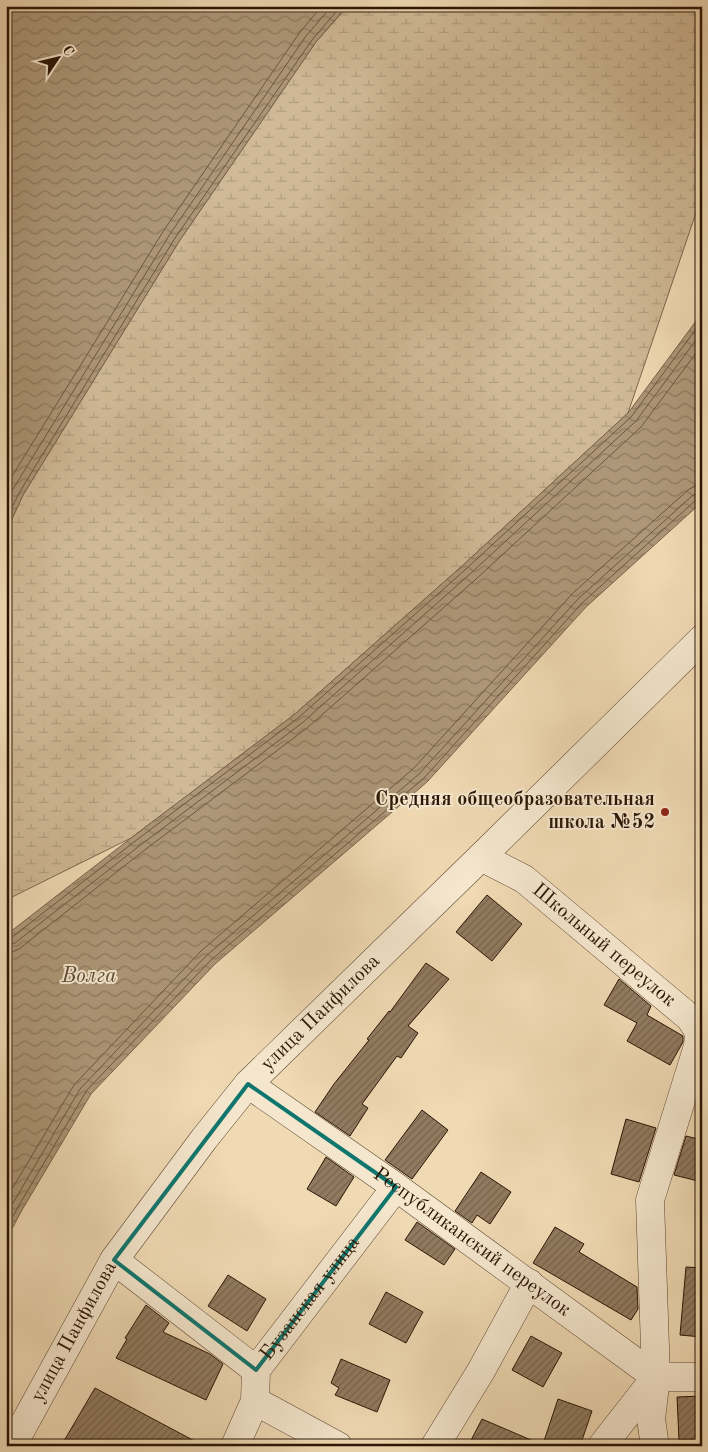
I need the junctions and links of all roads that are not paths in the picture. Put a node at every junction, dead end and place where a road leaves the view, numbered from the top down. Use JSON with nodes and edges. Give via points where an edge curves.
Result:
{"nodes":[{"id":1,"x":702,"y":639,"type":"edge"},
{"id":2,"x":481,"y":858,"type":"junction"},
{"id":3,"x":248,"y":1084,"type":"junction"},
{"id":4,"x":396,"y":1188,"type":"junction"},
{"id":5,"x":114,"y":1260,"type":"junction"},
{"id":6,"x":529,"y":1283,"type":"junction"},
{"id":7,"x":256,"y":1370,"type":"junction"},
{"id":8,"x":656,"y":1377,"type":"junction"},
{"id":9,"x":702,"y":1377,"type":"edge"},
{"id":10,"x":255,"y":1401,"type":"junction"},
{"id":11,"x":12,"y":1446,"type":"edge"},
{"id":12,"x":235,"y":1446,"type":"edge"},
{"id":13,"x":338,"y":1446,"type":"edge"},
{"id":14,"x":435,"y":1446,"type":"edge"},
{"id":15,"x":602,"y":1446,"type":"edge"},
{"id":16,"x":655,"y":1446,"type":"edge"}],
"edges":[{"from":1,"to":2,"type":"street","name":"улица Панфилова"},
{"from":2,"to":3,"type":"street","name":"улица Панфилова"},
{"from":2,"to":8,"type":"street","name":"Школьный переулок","via":[[524,879],[690,1018],[699,1032],[698,1046],[650,1200]]},
{"from":3,"to":4,"type":"street","name":"Республиканский переулок"},
{"from":3,"to":5,"type":"street","name":"улица Панфилова"},
{"from":4,"to":6,"type":"street","name":"Республиканский переулок"},
{"from":4,"to":7,"type":"street","name":"Бузанская улица"},
{"from":5,"to":7,"type":"street"},
{"from":5,"to":11,"type":"street","name":"улица Панфилова"},
{"from":6,"to":8,"type":"street","name":"Республиканский переулок"},
{"from":6,"to":14,"type":"street","via":[[481,1372]]},
{"from":7,"to":10,"type":"street","name":"Бузанская улица"},
{"from":8,"to":9,"type":"street"},
{"from":8,"to":15,"type":"street"},
{"from":8,"to":16,"type":"street","name":"Школьный переулок","via":[[651,1420]]},
{"from":10,"to":12,"type":"street","name":"Бузанская улица"},
{"from":10,"to":13,"type":"street"}]}
